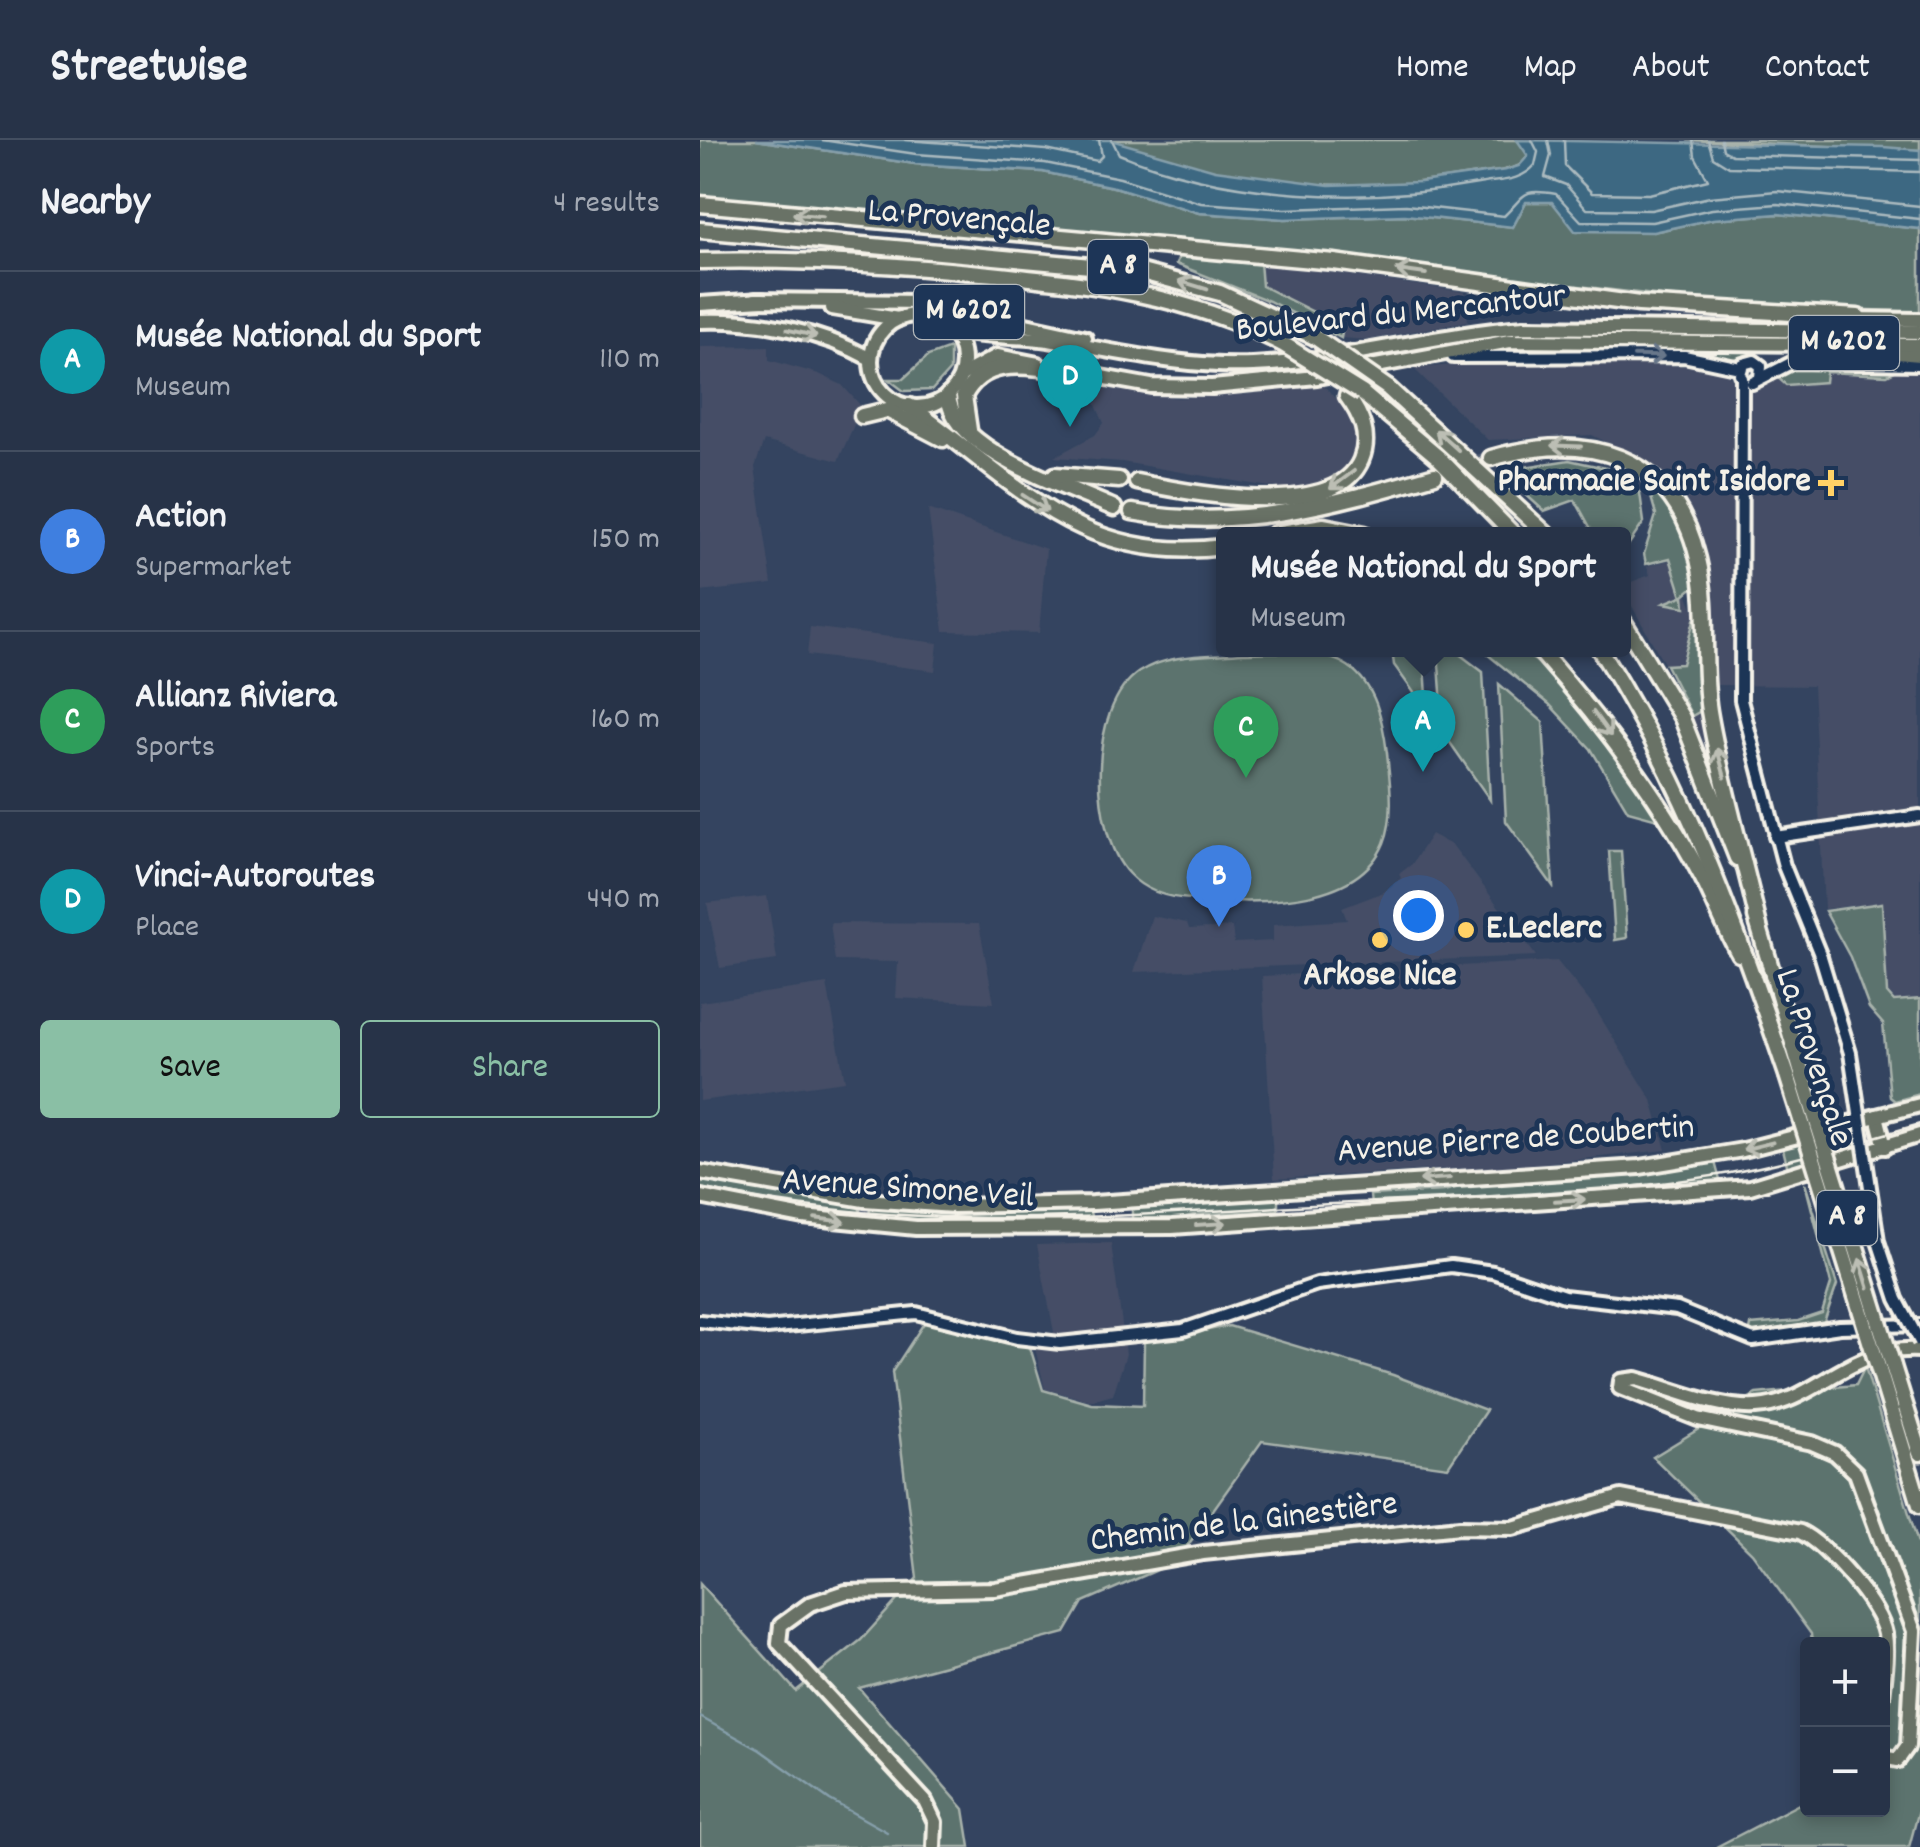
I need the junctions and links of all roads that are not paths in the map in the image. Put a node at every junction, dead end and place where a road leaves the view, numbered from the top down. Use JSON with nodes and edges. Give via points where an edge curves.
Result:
{"nodes":[{"id":1,"x":700,"y":204,"type":"edge"},
{"id":2,"x":700,"y":230,"type":"edge"},
{"id":3,"x":700,"y":262,"type":"edge"},
{"id":4,"x":756,"y":300,"type":"junction"},
{"id":5,"x":700,"y":304,"type":"edge"},
{"id":6,"x":1858,"y":318,"type":"junction"},
{"id":7,"x":898,"y":319,"type":"junction"},
{"id":8,"x":700,"y":320,"type":"edge"},
{"id":9,"x":1920,"y":320,"type":"edge"},
{"id":10,"x":951,"y":329,"type":"junction"},
{"id":11,"x":1920,"y":332,"type":"edge"},
{"id":12,"x":1770,"y":334,"type":"junction"},
{"id":13,"x":1920,"y":345,"type":"edge"},
{"id":14,"x":1920,"y":355,"type":"edge"},
{"id":15,"x":1412,"y":358,"type":"junction"},
{"id":16,"x":871,"y":359,"type":"junction"},
{"id":17,"x":1180,"y":361,"type":"junction"},
{"id":18,"x":1920,"y":364,"type":"edge"},
{"id":19,"x":1070,"y":372,"type":"junction"},
{"id":20,"x":962,"y":374,"type":"junction"},
{"id":21,"x":1749,"y":377,"type":"junction"},
{"id":22,"x":1354,"y":394,"type":"junction"},
{"id":23,"x":948,"y":395,"type":"junction"},
{"id":24,"x":909,"y":406,"type":"junction"},
{"id":25,"x":862,"y":416,"type":"dead end"},
{"id":26,"x":964,"y":440,"type":"junction"},
{"id":27,"x":1491,"y":458,"type":"tunnel mouth"},
{"id":28,"x":1044,"y":474,"type":"junction"},
{"id":29,"x":1435,"y":474,"type":"tunnel mouth"},
{"id":30,"x":1119,"y":480,"type":"dead end"},
{"id":31,"x":1137,"y":482,"type":"dead end"},
{"id":32,"x":1114,"y":508,"type":"dead end"},
{"id":33,"x":1132,"y":512,"type":"dead end"},
{"id":34,"x":1506,"y":527,"type":"edge"},
{"id":35,"x":1538,"y":527,"type":"edge"},
{"id":36,"x":1216,"y":547,"type":"edge"},
{"id":37,"x":1631,"y":633,"type":"edge"},
{"id":38,"x":1546,"y":657,"type":"edge"},
{"id":39,"x":1604,"y":657,"type":"edge"},
{"id":40,"x":1920,"y":816,"type":"edge"},
{"id":41,"x":1775,"y":837,"type":"junction"},
{"id":42,"x":1758,"y":926,"type":"junction"},
{"id":43,"x":1760,"y":995,"type":"junction"},
{"id":44,"x":1794,"y":1072,"type":"junction"},
{"id":45,"x":1920,"y":1105,"type":"edge"},
{"id":46,"x":1877,"y":1116,"type":"junction"},
{"id":47,"x":1920,"y":1135,"type":"edge"},
{"id":48,"x":1885,"y":1147,"type":"junction"},
{"id":49,"x":700,"y":1172,"type":"edge"},
{"id":50,"x":700,"y":1197,"type":"edge"},
{"id":51,"x":1112,"y":1202,"type":"joint"},
{"id":52,"x":1114,"y":1227,"type":"joint"},
{"id":53,"x":700,"y":1321,"type":"edge"},
{"id":54,"x":1920,"y":1325,"type":"edge"},
{"id":55,"x":1920,"y":1342,"type":"edge"},
{"id":56,"x":1920,"y":1350,"type":"edge"},
{"id":57,"x":1886,"y":1368,"type":"junction"},
{"id":58,"x":1920,"y":1454,"type":"edge"},
{"id":59,"x":1920,"y":1505,"type":"edge"},
{"id":60,"x":1882,"y":1637,"type":"edge"},
{"id":61,"x":1890,"y":1758,"type":"edge"},
{"id":62,"x":934,"y":1847,"type":"edge"}],
"edges":[{"from":6,"to":1,"type":"highway","one_way":true,"via":[[1639,304],[1316,260]]},
{"from":35,"to":2,"type":"highway","name":"La Provençale","number":"A 8","one_way":true,"bridge":true,"via":[[1388,388],[1315,338],[1220,294],[1134,270]]},
{"from":3,"to":22,"type":"highway","name":"La Provençale","number":"A 8","bridge":true,"via":[[846,262],[1109,286],[1217,312],[1318,364]]},
{"from":4,"to":5,"type":"main road","number":"M 6202"},
{"from":4,"to":7,"type":"main road","number":"M 6202"},
{"from":4,"to":17,"type":"main road","number":"M 6202","via":[[921,302]]},
{"from":6,"to":9,"type":"main road"},
{"from":6,"to":12,"type":"main road"},
{"from":7,"to":10,"type":"main road","via":[[926,315]]},
{"from":7,"to":16,"type":"main road","via":[[879,335]]},
{"from":8,"to":16,"type":"main road","number":"M 6202","one_way":true,"via":[[804,333]]},
{"from":10,"to":17,"type":"main road","name":"Boulevard du Mercantour","number":"M 6202"},
{"from":10,"to":20,"type":"main road","via":[[963,355]]},
{"from":11,"to":12,"type":"main road","name":"Boulevard du Mercantour","number":"M 6202"},
{"from":12,"to":13,"type":"main road","name":"Boulevard du Mercantour","number":"M 6202"},
{"from":12,"to":14,"type":"main road"},
{"from":12,"to":15,"type":"main road","name":"Boulevard du Mercantour","number":"M 6202","via":[[1510,342]]},
{"from":12,"to":17,"type":"main road","name":"Boulevard du Mercantour","number":"M 6202","via":[[1524,326],[1298,362]]},
{"from":15,"to":19,"type":"main road","name":"Boulevard du Mercantour","number":"M 6202","via":[[1317,377],[1212,387],[1151,386]]},
{"from":15,"to":21,"type":"street","one_way":true,"via":[[1684,356]]},
{"from":16,"to":24,"type":"main road","via":[[884,392]]},
{"from":18,"to":21,"type":"street","via":[[1793,362]]},
{"from":19,"to":20,"type":"main road","name":"Boulevard du Mercantour","number":"M 6202","via":[[1008,356]]},
{"from":19,"to":26,"type":"highway","via":[[1020,366],[987,371],[964,396]]},
{"from":20,"to":23,"type":"main road"},
{"from":21,"to":41,"type":"street","via":[[1741,700]]},
{"from":22,"to":31,"type":"highway","one_way":true,"via":[[1363,455],[1348,478],[1325,492],[1210,495]]},
{"from":22,"to":34,"type":"highway","name":"La Provençale","number":"A 8","via":[[1440,458]]},
{"from":23,"to":24,"type":"main road"},
{"from":23,"to":26,"type":"highway"},
{"from":24,"to":26,"type":"highway"},
{"from":25,"to":26,"type":"highway","via":[[887,410]]},
{"from":26,"to":28,"type":"highway"},
{"from":26,"to":36,"type":"highway","one_way":true,"via":[[1035,503],[1086,532],[1156,549]]},
{"from":42,"to":27,"type":"highway","one_way":true,"via":[[1710,715],[1699,560],[1678,511],[1642,470],[1607,451],[1557,444]]},
{"from":28,"to":30,"type":"highway"},
{"from":28,"to":32,"type":"highway"},
{"from":29,"to":33,"type":"highway","via":[[1321,507],[1234,520]]},
{"from":37,"to":42,"type":"highway","name":"La Provençale","number":"A 8","via":[[1702,760]]},
{"from":38,"to":43,"type":"highway","one_way":true,"via":[[1642,777],[1702,876]]},
{"from":39,"to":43,"type":"highway","name":"La Provençale","number":"A 8","via":[[1709,854]]},
{"from":40,"to":41,"type":"street"},
{"from":41,"to":55,"type":"street","bridge":true,"via":[[1844,1028],[1884,1267]]},
{"from":42,"to":44,"type":"highway","name":"La Provençale","number":"A 8"},
{"from":43,"to":44,"type":"highway","name":"La Provençale","number":"A 8"},
{"from":44,"to":57,"type":"highway","name":"La Provençale","number":"A 8","bridge":true},
{"from":45,"to":46,"type":"main road","name":"Avenue Pierre de Coubertin"},
{"from":46,"to":48,"type":"main road"},
{"from":46,"to":51,"type":"main road","name":"Avenue Pierre de Coubertin","one_way":true,"via":[[1743,1150],[1640,1167]]},
{"from":47,"to":48,"type":"main road","name":"Avenue Pierre de Coubertin"},
{"from":52,"to":48,"type":"main road","name":"Avenue Pierre de Coubertin","one_way":true,"via":[[1726,1189],[1796,1176]]},
{"from":49,"to":51,"type":"main road","name":"Avenue Simone Veil","via":[[917,1204]]},
{"from":50,"to":52,"type":"main road","name":"Avenue Simone Veil","one_way":true,"via":[[866,1224]]},
{"from":53,"to":54,"type":"street","via":[[767,1328],[916,1313],[1060,1343],[1182,1330],[1317,1284],[1452,1266],[1564,1296],[1677,1309],[1753,1340],[1840,1327]]},
{"from":56,"to":61,"type":"main road","via":[[1868,1356],[1756,1407],[1636,1379],[1620,1388],[1698,1419],[1812,1442],[1856,1473],[1914,1631],[1908,1746],[1898,1760]]},
{"from":57,"to":58,"type":"highway","name":"La Provençale","number":"A 8"},
{"from":57,"to":59,"type":"highway","name":"La Provençale","number":"A 8"},
{"from":60,"to":62,"type":"main road","name":"Chemin de la Ginestière","via":[[1870,1603],[1800,1532],[1632,1498],[1600,1500],[1513,1528],[1460,1527],[1204,1553],[995,1589],[861,1590],[810,1604],[781,1625],[780,1643],[925,1800],[935,1822]]}]}
